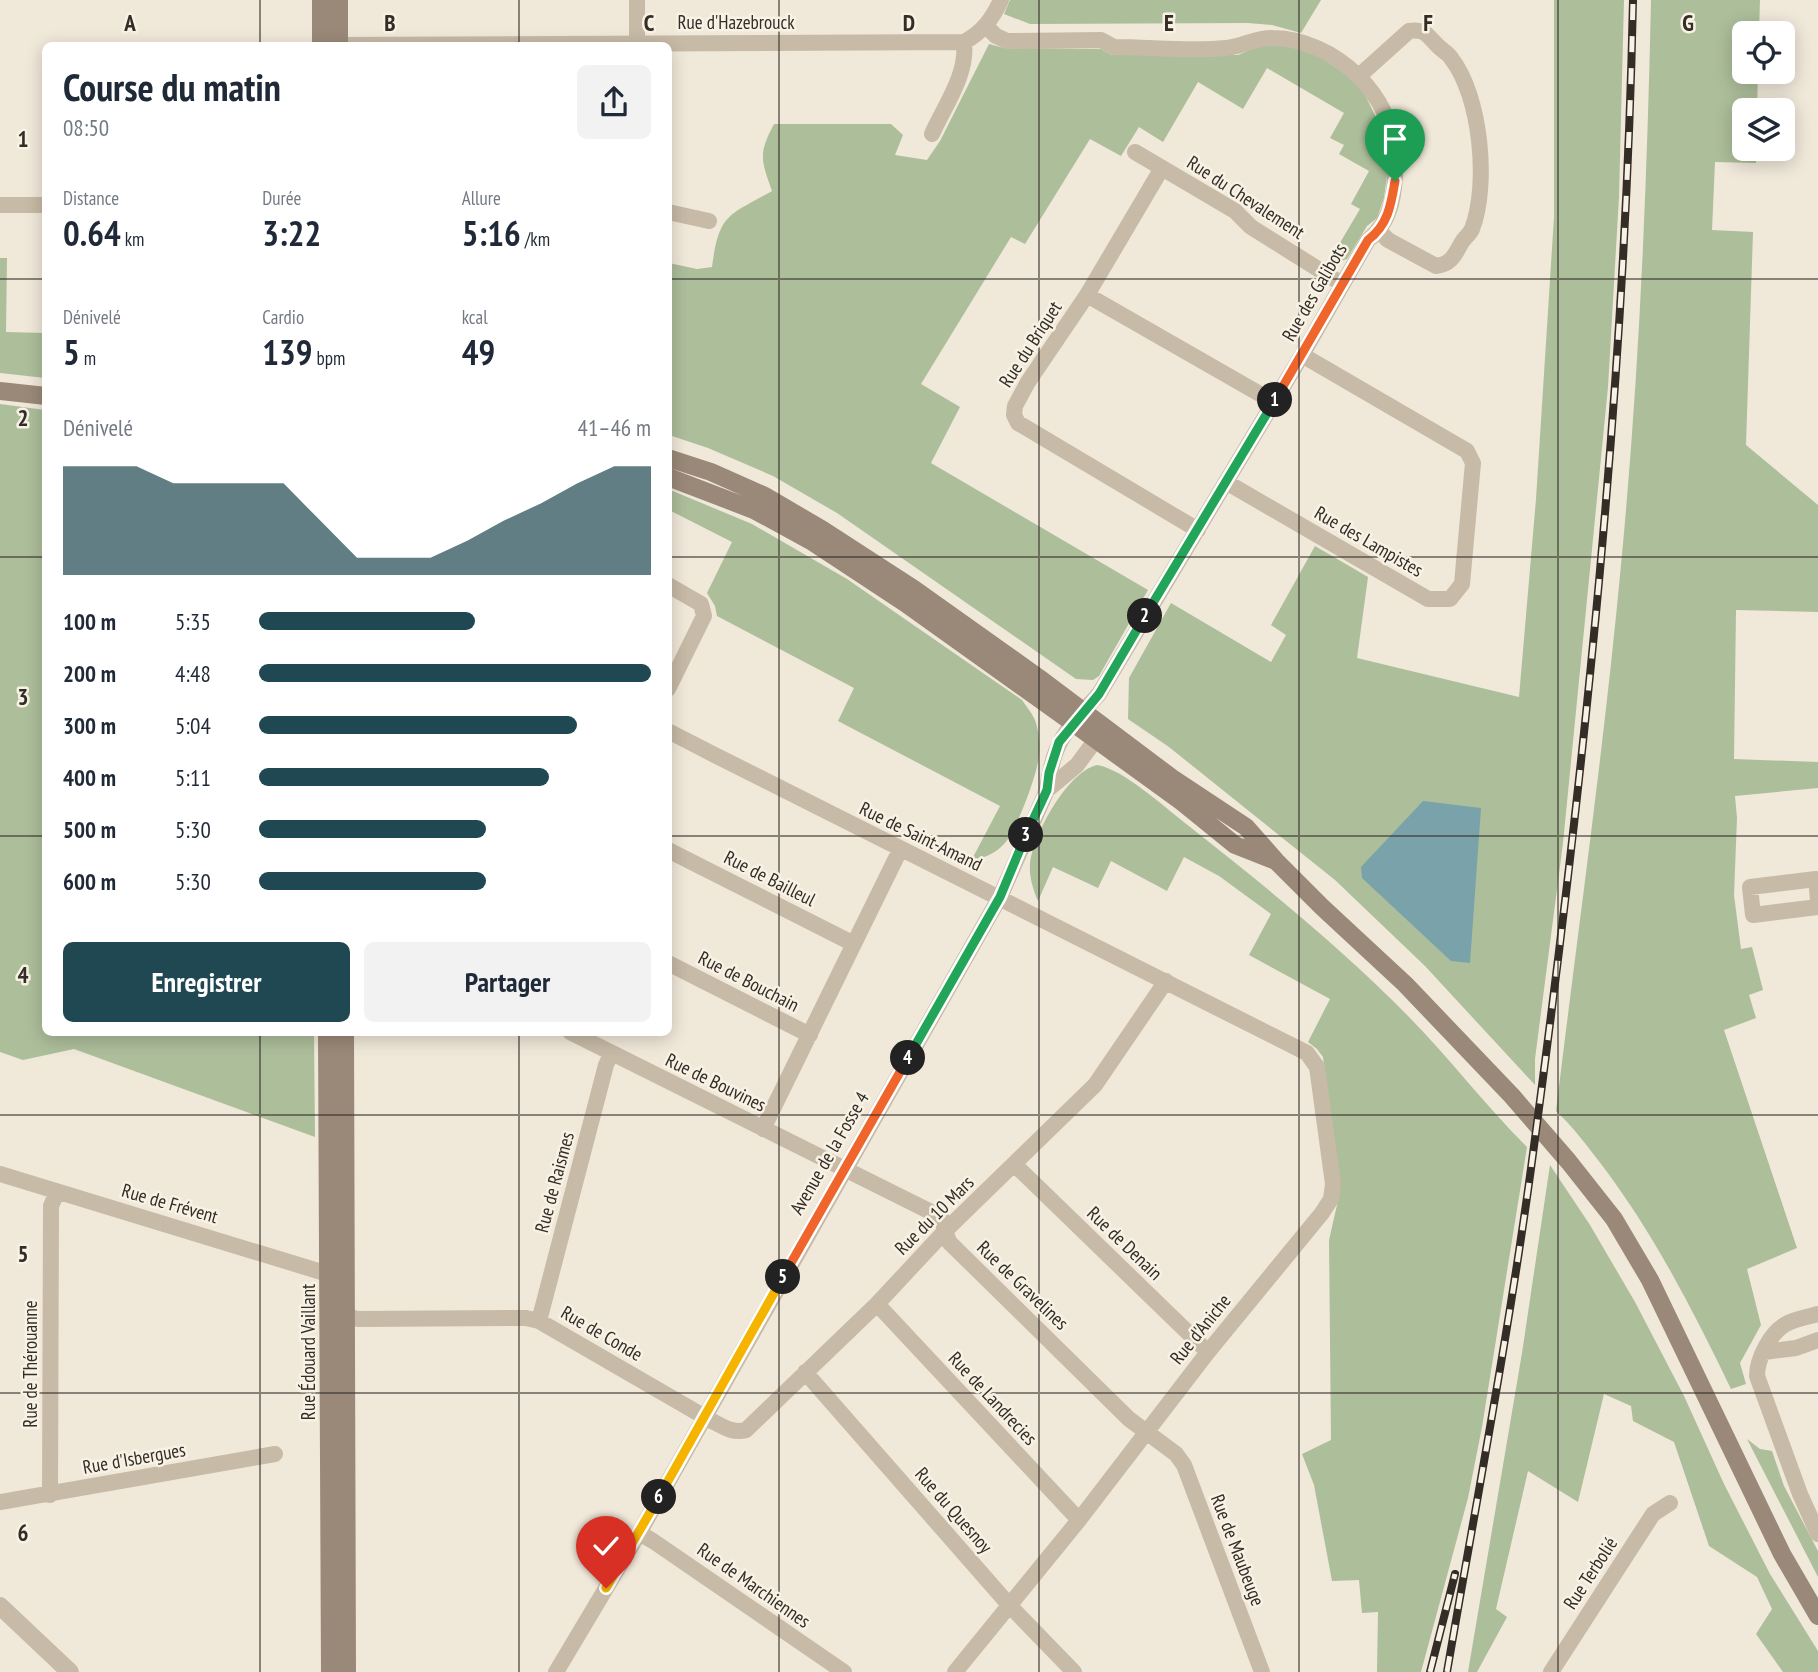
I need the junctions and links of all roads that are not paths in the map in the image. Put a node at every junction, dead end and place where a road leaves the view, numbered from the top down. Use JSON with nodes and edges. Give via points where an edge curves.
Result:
{"nodes":[{"id":1,"x":321,"y":0,"type":"edge"},
{"id":2,"x":339,"y":0,"type":"edge"},
{"id":3,"x":637,"y":0,"type":"edge"},
{"id":4,"x":1001,"y":0,"type":"edge"},
{"id":5,"x":986,"y":26,"type":"junction"},
{"id":6,"x":321,"y":42,"type":"edge"},
{"id":7,"x":339,"y":42,"type":"edge"},
{"id":8,"x":637,"y":42,"type":"edge"},
{"id":9,"x":964,"y":42,"type":"junction"},
{"id":10,"x":672,"y":44,"type":"edge"},
{"id":11,"x":1359,"y":76,"type":"junction"},
{"id":12,"x":932,"y":134,"type":"dead end"},
{"id":13,"x":1135,"y":152,"type":"dead end"},
{"id":14,"x":1162,"y":168,"type":"junction"},
{"id":15,"x":0,"y":205,"type":"edge"},
{"id":16,"x":42,"y":205,"type":"edge"},
{"id":17,"x":672,"y":213,"type":"edge"},
{"id":18,"x":709,"y":221,"type":"dead end"},
{"id":19,"x":1379,"y":232,"type":"junction"},
{"id":20,"x":1342,"y":284,"type":"junction"},
{"id":21,"x":1087,"y":295,"type":"junction"},
{"id":22,"x":1302,"y":355,"type":"junction"},
{"id":23,"x":0,"y":391,"type":"edge"},
{"id":24,"x":42,"y":396,"type":"edge"},
{"id":25,"x":1274,"y":402,"type":"junction"},
{"id":26,"x":672,"y":459,"type":"edge"},
{"id":27,"x":672,"y":479,"type":"edge"},
{"id":28,"x":1226,"y":482,"type":"junction"},
{"id":29,"x":1198,"y":530,"type":"junction"},
{"id":30,"x":672,"y":587,"type":"edge"},
{"id":31,"x":672,"y":681,"type":"edge"},
{"id":32,"x":1078,"y":717,"type":"junction"},
{"id":33,"x":672,"y":733,"type":"edge"},
{"id":34,"x":1100,"y":734,"type":"junction"},
{"id":35,"x":1047,"y":790,"type":"junction"},
{"id":36,"x":900,"y":850,"type":"junction"},
{"id":37,"x":672,"y":852,"type":"edge"},
{"id":38,"x":1817,"y":878,"type":"edge"},
{"id":39,"x":1000,"y":897,"type":"junction"},
{"id":40,"x":1818,"y":900,"type":"edge"},
{"id":41,"x":1818,"y":907,"type":"edge"},
{"id":42,"x":852,"y":943,"type":"junction"},
{"id":43,"x":672,"y":965,"type":"edge"},
{"id":44,"x":1166,"y":981,"type":"junction"},
{"id":45,"x":810,"y":1035,"type":"junction"},
{"id":46,"x":327,"y":1036,"type":"edge"},
{"id":47,"x":345,"y":1036,"type":"edge"},
{"id":48,"x":577,"y":1036,"type":"edge"},
{"id":49,"x":1307,"y":1053,"type":"joint"},
{"id":50,"x":611,"y":1054,"type":"junction"},
{"id":51,"x":763,"y":1129,"type":"junction"},
{"id":52,"x":1014,"y":1164,"type":"junction"},
{"id":53,"x":844,"y":1169,"type":"junction"},
{"id":54,"x":0,"y":1174,"type":"edge"},
{"id":55,"x":57,"y":1192,"type":"junction"},
{"id":56,"x":946,"y":1230,"type":"junction"},
{"id":57,"x":328,"y":1274,"type":"junction"},
{"id":58,"x":877,"y":1304,"type":"junction"},
{"id":59,"x":1818,"y":1314,"type":"edge"},
{"id":60,"x":345,"y":1316,"type":"junction"},
{"id":61,"x":539,"y":1321,"type":"junction"},
{"id":62,"x":1818,"y":1340,"type":"edge"},
{"id":63,"x":1208,"y":1352,"type":"junction"},
{"id":64,"x":1764,"y":1352,"type":"junction"},
{"id":65,"x":805,"y":1372,"type":"junction"},
{"id":66,"x":704,"y":1416,"type":"junction"},
{"id":67,"x":1147,"y":1433,"type":"junction"},
{"id":68,"x":1167,"y":1448,"type":"joint"},
{"id":69,"x":275,"y":1454,"type":"dead end"},
{"id":70,"x":50,"y":1495,"type":"junction"},
{"id":71,"x":0,"y":1502,"type":"edge"},
{"id":72,"x":1670,"y":1503,"type":"dead end"},
{"id":73,"x":1079,"y":1520,"type":"junction"},
{"id":74,"x":639,"y":1534,"type":"junction"},
{"id":75,"x":1818,"y":1534,"type":"edge"},
{"id":76,"x":0,"y":1606,"type":"edge"},
{"id":77,"x":1010,"y":1606,"type":"junction"},
{"id":78,"x":1818,"y":1616,"type":"edge"},
{"id":79,"x":71,"y":1672,"type":"edge"},
{"id":80,"x":330,"y":1672,"type":"edge"},
{"id":81,"x":347,"y":1672,"type":"edge"},
{"id":82,"x":556,"y":1672,"type":"edge"},
{"id":83,"x":844,"y":1672,"type":"edge"},
{"id":84,"x":955,"y":1672,"type":"edge"},
{"id":85,"x":1074,"y":1672,"type":"edge"},
{"id":86,"x":1262,"y":1672,"type":"edge"},
{"id":87,"x":1551,"y":1672,"type":"edge"}],
"edges":[{"from":1,"to":6,"type":"main road"},
{"from":2,"to":7,"type":"main road"},
{"from":3,"to":8,"type":"street"},
{"from":4,"to":5,"type":"street"},
{"from":5,"to":9,"type":"street"},
{"from":5,"to":11,"type":"street","name":"Rue des Galibots","via":[[1007,41],[1101,40],[1114,47],[1225,48],[1271,37],[1320,50]]},
{"from":9,"to":10,"type":"street","name":"Rue d'Hazebrouck"},
{"from":9,"to":12,"type":"street","via":[[963,68]]},
{"from":11,"to":19,"type":"street","name":"Rue des Galibots","via":[[1388,121],[1394,146],[1392,202]]},
{"from":11,"to":19,"type":"street","via":[[1409,31],[1419,29],[1450,56],[1460,72],[1479,131],[1479,197],[1471,231],[1456,254],[1445,265],[1436,266]]},
{"from":13,"to":14,"type":"street","name":"Rue du Chevalement"},
{"from":14,"to":20,"type":"street","name":"Rue du Chevalement"},
{"from":14,"to":21,"type":"street","name":"Rue du Chevalement"},
{"from":15,"to":16,"type":"street"},
{"from":17,"to":18,"type":"street"},
{"from":19,"to":20,"type":"street","name":"Rue des Galibots","via":[[1368,240]]},
{"from":20,"to":22,"type":"street","name":"Rue des Galibots"},
{"from":21,"to":25,"type":"street","name":"Rue du Briquet"},
{"from":21,"to":29,"type":"street","name":"Rue du Briquet","via":[[1015,406],[1018,424]]},
{"from":22,"to":25,"type":"street","name":"Rue des Galibots"},
{"from":22,"to":28,"type":"street","name":"Rue des Lampistes","via":[[1467,451],[1473,463],[1462,584],[1450,599],[1428,599]]},
{"from":23,"to":24,"type":"main road"},
{"from":25,"to":28,"type":"street","name":"Rue des Galibots"},
{"from":26,"to":32,"type":"main road","via":[[765,496],[823,530],[914,589]]},
{"from":27,"to":32,"type":"main road","via":[[754,510],[811,541]]},
{"from":28,"to":29,"type":"street","name":"Rue des Galibots"},
{"from":29,"to":32,"type":"street","name":"Rue des Galibots","via":[[1099,694]]},
{"from":30,"to":31,"type":"street","via":[[704,609],[703,622]]},
{"from":32,"to":34,"type":"main road"},
{"from":32,"to":35,"type":"street","name":"Avenue de la Fosse 4","via":[[1059,742]]},
{"from":33,"to":36,"type":"street","name":"Rue de Saint-Amand"},
{"from":34,"to":35,"type":"street","name":"Avenue de la Fosse 4","via":[[1077,765]]},
{"from":34,"to":78,"type":"main road","via":[[1246,827],[1405,984],[1569,1162],[1614,1219],[1650,1280],[1782,1553]]},
{"from":35,"to":39,"type":"street","name":"Avenue de la Fosse 4"},
{"from":36,"to":39,"type":"street","name":"Rue de Saint-Amand"},
{"from":36,"to":42,"type":"street"},
{"from":37,"to":42,"type":"street","name":"Rue de Bailleul"},
{"from":38,"to":40,"type":"street"},
{"from":38,"to":41,"type":"street","via":[[1751,887],[1753,915]]},
{"from":39,"to":44,"type":"street","name":"Rue de Saint-Amand"},
{"from":39,"to":53,"type":"street","name":"Avenue de la Fosse 4"},
{"from":42,"to":45,"type":"street"},
{"from":43,"to":45,"type":"street","name":"Rue de Bouchain"},
{"from":44,"to":49,"type":"street","name":"Rue de Saint-Amand"},
{"from":44,"to":52,"type":"street","name":"Rue du 10 Mars","via":[[1095,1084]]},
{"from":45,"to":51,"type":"street"},
{"from":46,"to":57,"type":"main road","name":"Rue Édouard Vaillant"},
{"from":47,"to":60,"type":"main road","name":"Rue Édouard Vaillant"},
{"from":48,"to":50,"type":"street","name":"Rue de Bouvines"},
{"from":49,"to":63,"type":"street","name":"Rue d'Aniche","via":[[1317,1067],[1334,1184],[1331,1199]]},
{"from":50,"to":51,"type":"street","name":"Rue de Bouvines"},
{"from":50,"to":61,"type":"street","name":"Rue de Raismes"},
{"from":51,"to":53,"type":"street","name":"Rue de Bouvines"},
{"from":52,"to":56,"type":"street","name":"Rue du 10 Mars"},
{"from":52,"to":63,"type":"street","name":"Rue de Denain"},
{"from":53,"to":56,"type":"street","name":"Rue de Gravelines","via":[[941,1217]]},
{"from":53,"to":66,"type":"street","name":"Avenue de la Fosse 4"},
{"from":54,"to":55,"type":"street","name":"Rue de Frévent"},
{"from":55,"to":57,"type":"street","name":"Rue de Frévent"},
{"from":55,"to":70,"type":"street","name":"Rue de Thérouanne","via":[[51,1206]]},
{"from":56,"to":58,"type":"street","name":"Rue du 10 Mars"},
{"from":56,"to":67,"type":"street","name":"Rue de Gravelines","via":[[949,1242]]},
{"from":57,"to":80,"type":"main road","name":"Rue Édouard Vaillant"},
{"from":58,"to":65,"type":"street","name":"Rue du 10 Mars"},
{"from":58,"to":73,"type":"street","name":"Rue de Landrecies"},
{"from":59,"to":64,"type":"street","via":[[1777,1330]]},
{"from":60,"to":61,"type":"street","name":"Rue de Conde"},
{"from":60,"to":81,"type":"main road","name":"Rue Édouard Vaillant"},
{"from":61,"to":66,"type":"street","name":"Rue de Conde"},
{"from":62,"to":64,"type":"street"},
{"from":63,"to":67,"type":"street","name":"Rue d'Aniche"},
{"from":64,"to":75,"type":"street","via":[[1757,1376]]},
{"from":65,"to":66,"type":"street","name":"Rue du 10 Mars","via":[[746,1430],[730,1430]]},
{"from":65,"to":77,"type":"street","name":"Rue du Quesnoy"},
{"from":66,"to":74,"type":"street","name":"Avenue de la Fosse 4"},
{"from":67,"to":68,"type":"street","name":"Rue de Gravelines"},
{"from":67,"to":73,"type":"street","name":"Rue d'Aniche"},
{"from":68,"to":86,"type":"street","name":"Rue de Maubeuge","via":[[1184,1465]]},
{"from":69,"to":70,"type":"street","name":"Rue d'Isbergues"},
{"from":70,"to":71,"type":"street","name":"Rue d'Isbergues"},
{"from":72,"to":87,"type":"street","name":"Rue Terbolié","via":[[1653,1514]]},
{"from":73,"to":77,"type":"street","name":"Rue d'Aniche"},
{"from":74,"to":82,"type":"street"},
{"from":74,"to":83,"type":"street","name":"Rue de Marchiennes"},
{"from":76,"to":79,"type":"street"},
{"from":77,"to":84,"type":"street","name":"Rue d'Aniche"},
{"from":77,"to":85,"type":"street","name":"Rue du Quesnoy"}]}
